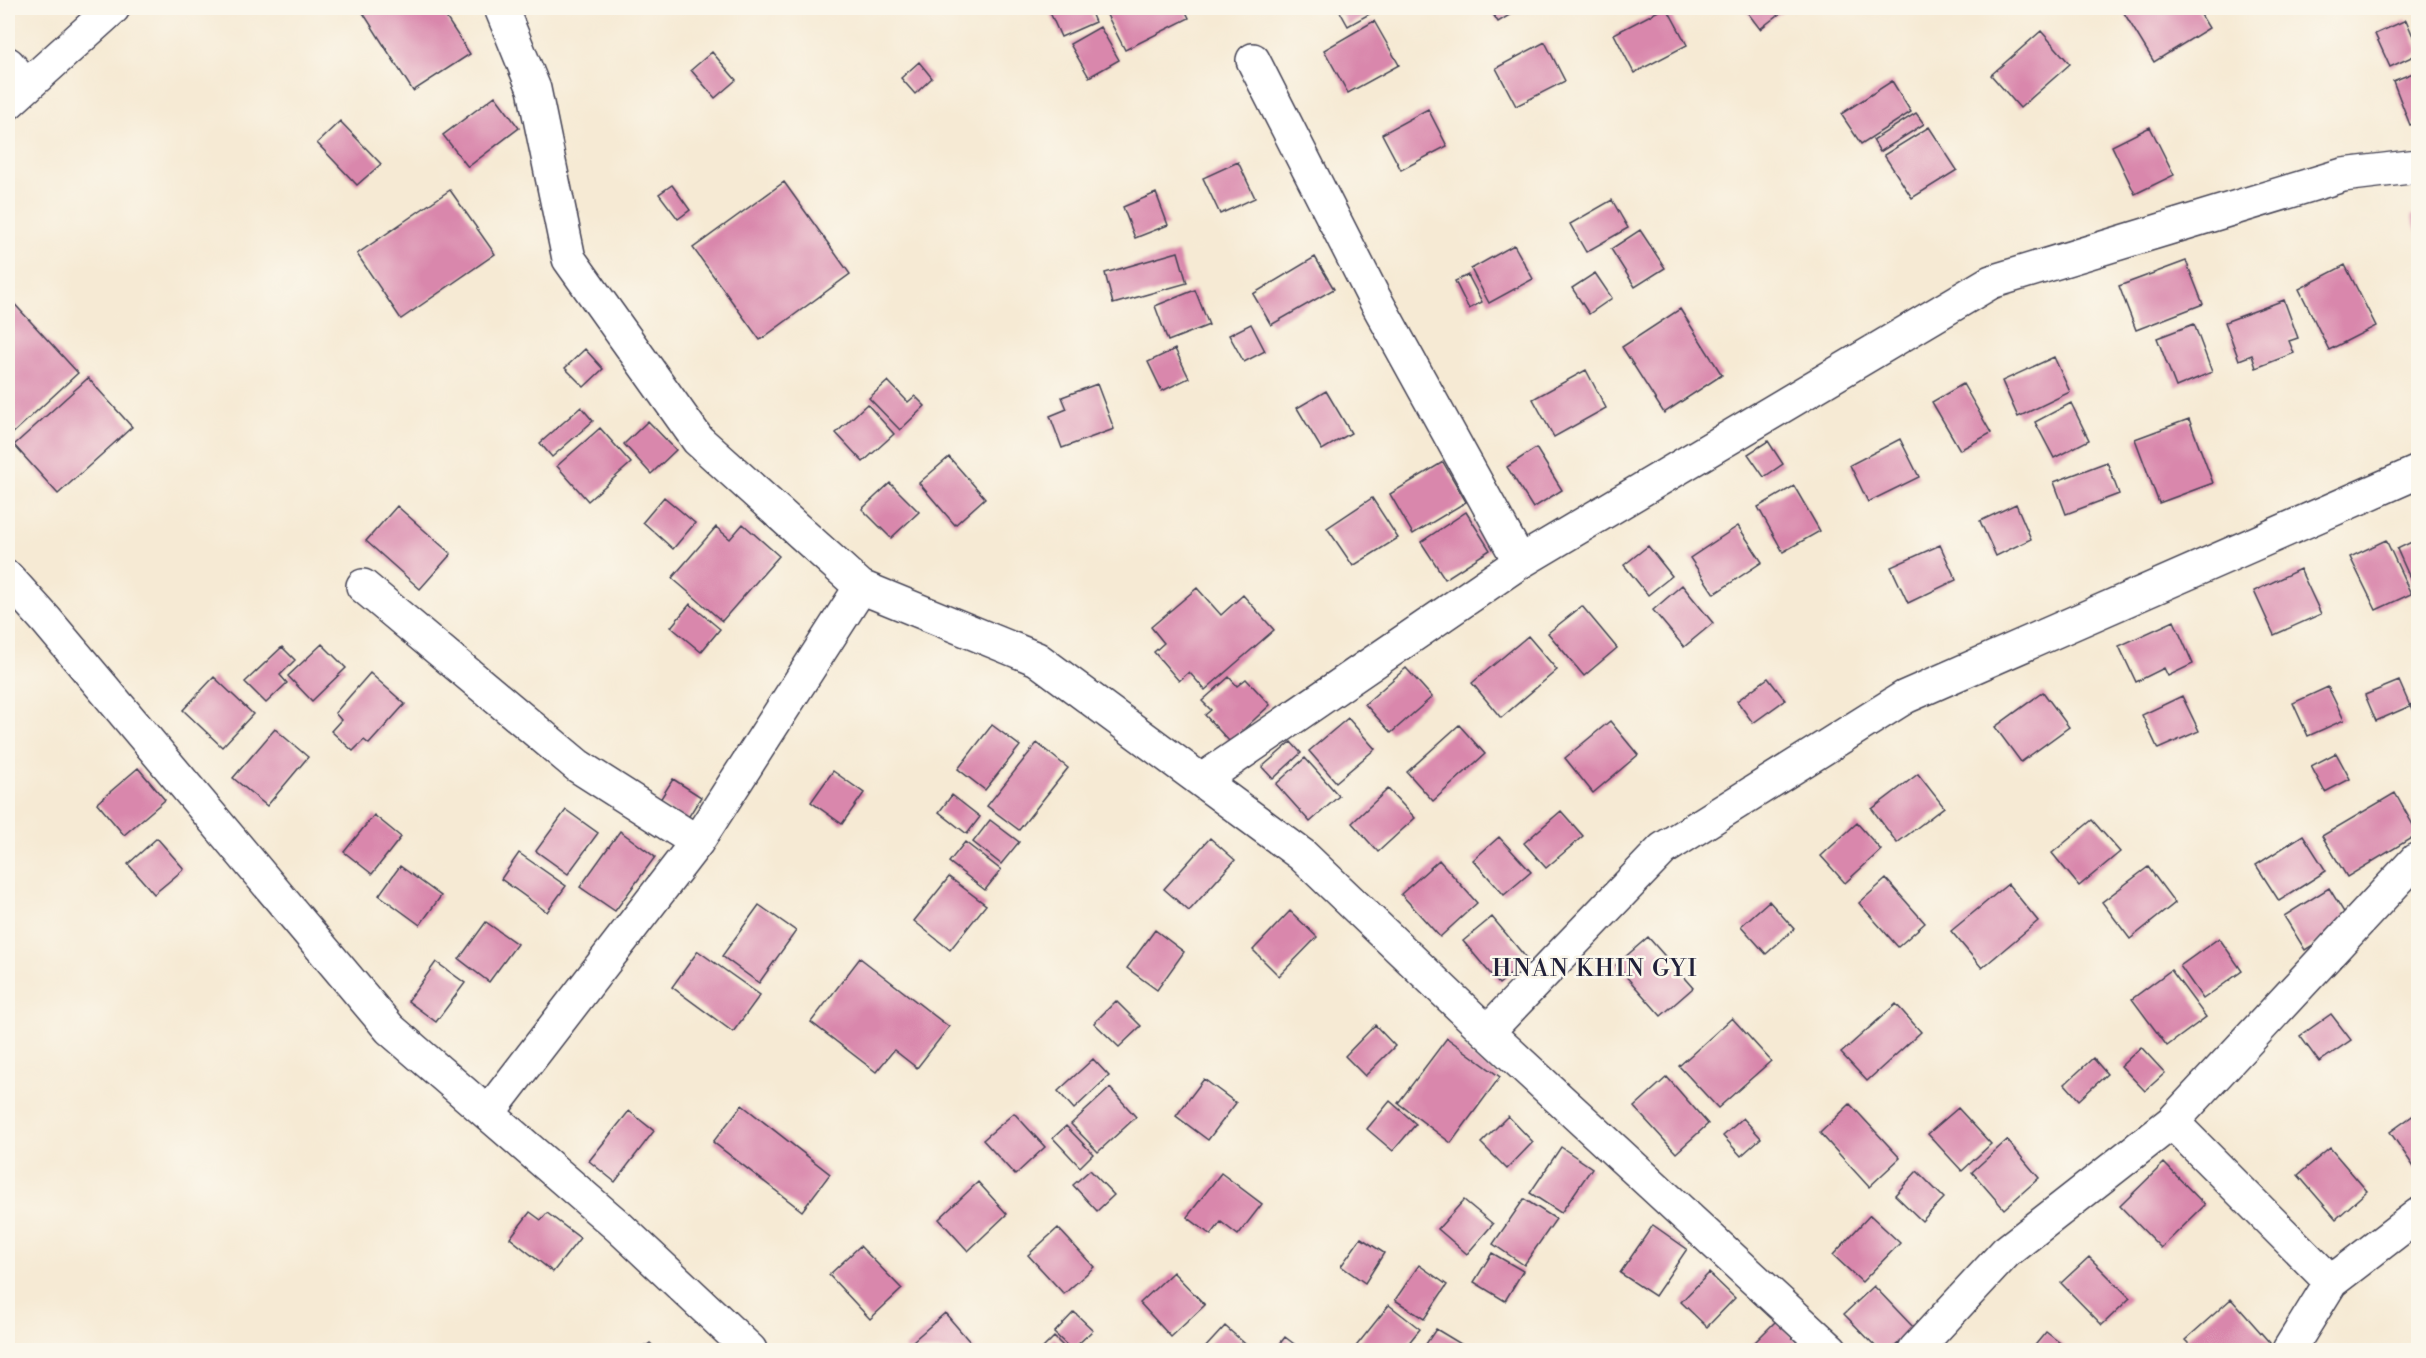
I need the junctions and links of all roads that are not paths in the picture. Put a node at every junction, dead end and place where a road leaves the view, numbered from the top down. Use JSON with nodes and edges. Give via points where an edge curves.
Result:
{"nodes":[{"id":1,"x":113,"y":8,"type":"edge"},
{"id":2,"x":501,"y":8,"type":"edge"},
{"id":3,"x":1253,"y":60,"type":"dead end"},
{"id":4,"x":14,"y":84,"type":"edge"},
{"id":5,"x":2418,"y":166,"type":"edge"},
{"id":6,"x":2418,"y":472,"type":"edge"},
{"id":7,"x":1520,"y":562,"type":"junction"},
{"id":8,"x":8,"y":578,"type":"edge"},
{"id":9,"x":363,"y":586,"type":"dead end"},
{"id":10,"x":861,"y":587,"type":"junction"},
{"id":11,"x":1202,"y":780,"type":"junction"},
{"id":12,"x":697,"y":842,"type":"junction"},
{"id":13,"x":2416,"y":860,"type":"dead end"},
{"id":14,"x":1487,"y":1032,"type":"junction"},
{"id":15,"x":488,"y":1113,"type":"junction"},
{"id":16,"x":2172,"y":1122,"type":"junction"},
{"id":17,"x":2418,"y":1215,"type":"edge"},
{"id":18,"x":2331,"y":1282,"type":"junction"},
{"id":19,"x":750,"y":1350,"type":"edge"},
{"id":20,"x":1831,"y":1350,"type":"edge"},
{"id":21,"x":1915,"y":1350,"type":"edge"},
{"id":22,"x":2289,"y":1350,"type":"edge"}],
"edges":[{"from":1,"to":4,"type":"street"},
{"from":2,"to":10,"type":"street","via":[[534,89],[569,260],[698,440]]},
{"from":3,"to":7,"type":"street","via":[[1372,294]]},
{"from":5,"to":7,"type":"street","via":[[2343,175],[1991,282]]},
{"from":6,"to":14,"type":"street","via":[[1905,697],[1663,849]]},
{"from":7,"to":11,"type":"street"},
{"from":8,"to":15,"type":"street","via":[[390,1029]]},
{"from":9,"to":12,"type":"street","via":[[578,766]]},
{"from":10,"to":11,"type":"street","via":[[1037,659]]},
{"from":10,"to":12,"type":"street"},
{"from":11,"to":14,"type":"street","via":[[1302,855]]},
{"from":12,"to":15,"type":"street"},
{"from":13,"to":16,"type":"street"},
{"from":14,"to":20,"type":"street"},
{"from":15,"to":19,"type":"street","via":[[619,1227]]},
{"from":16,"to":18,"type":"street"},
{"from":16,"to":21,"type":"street","via":[[2006,1252]]},
{"from":17,"to":18,"type":"street"},
{"from":18,"to":22,"type":"street"}]}
